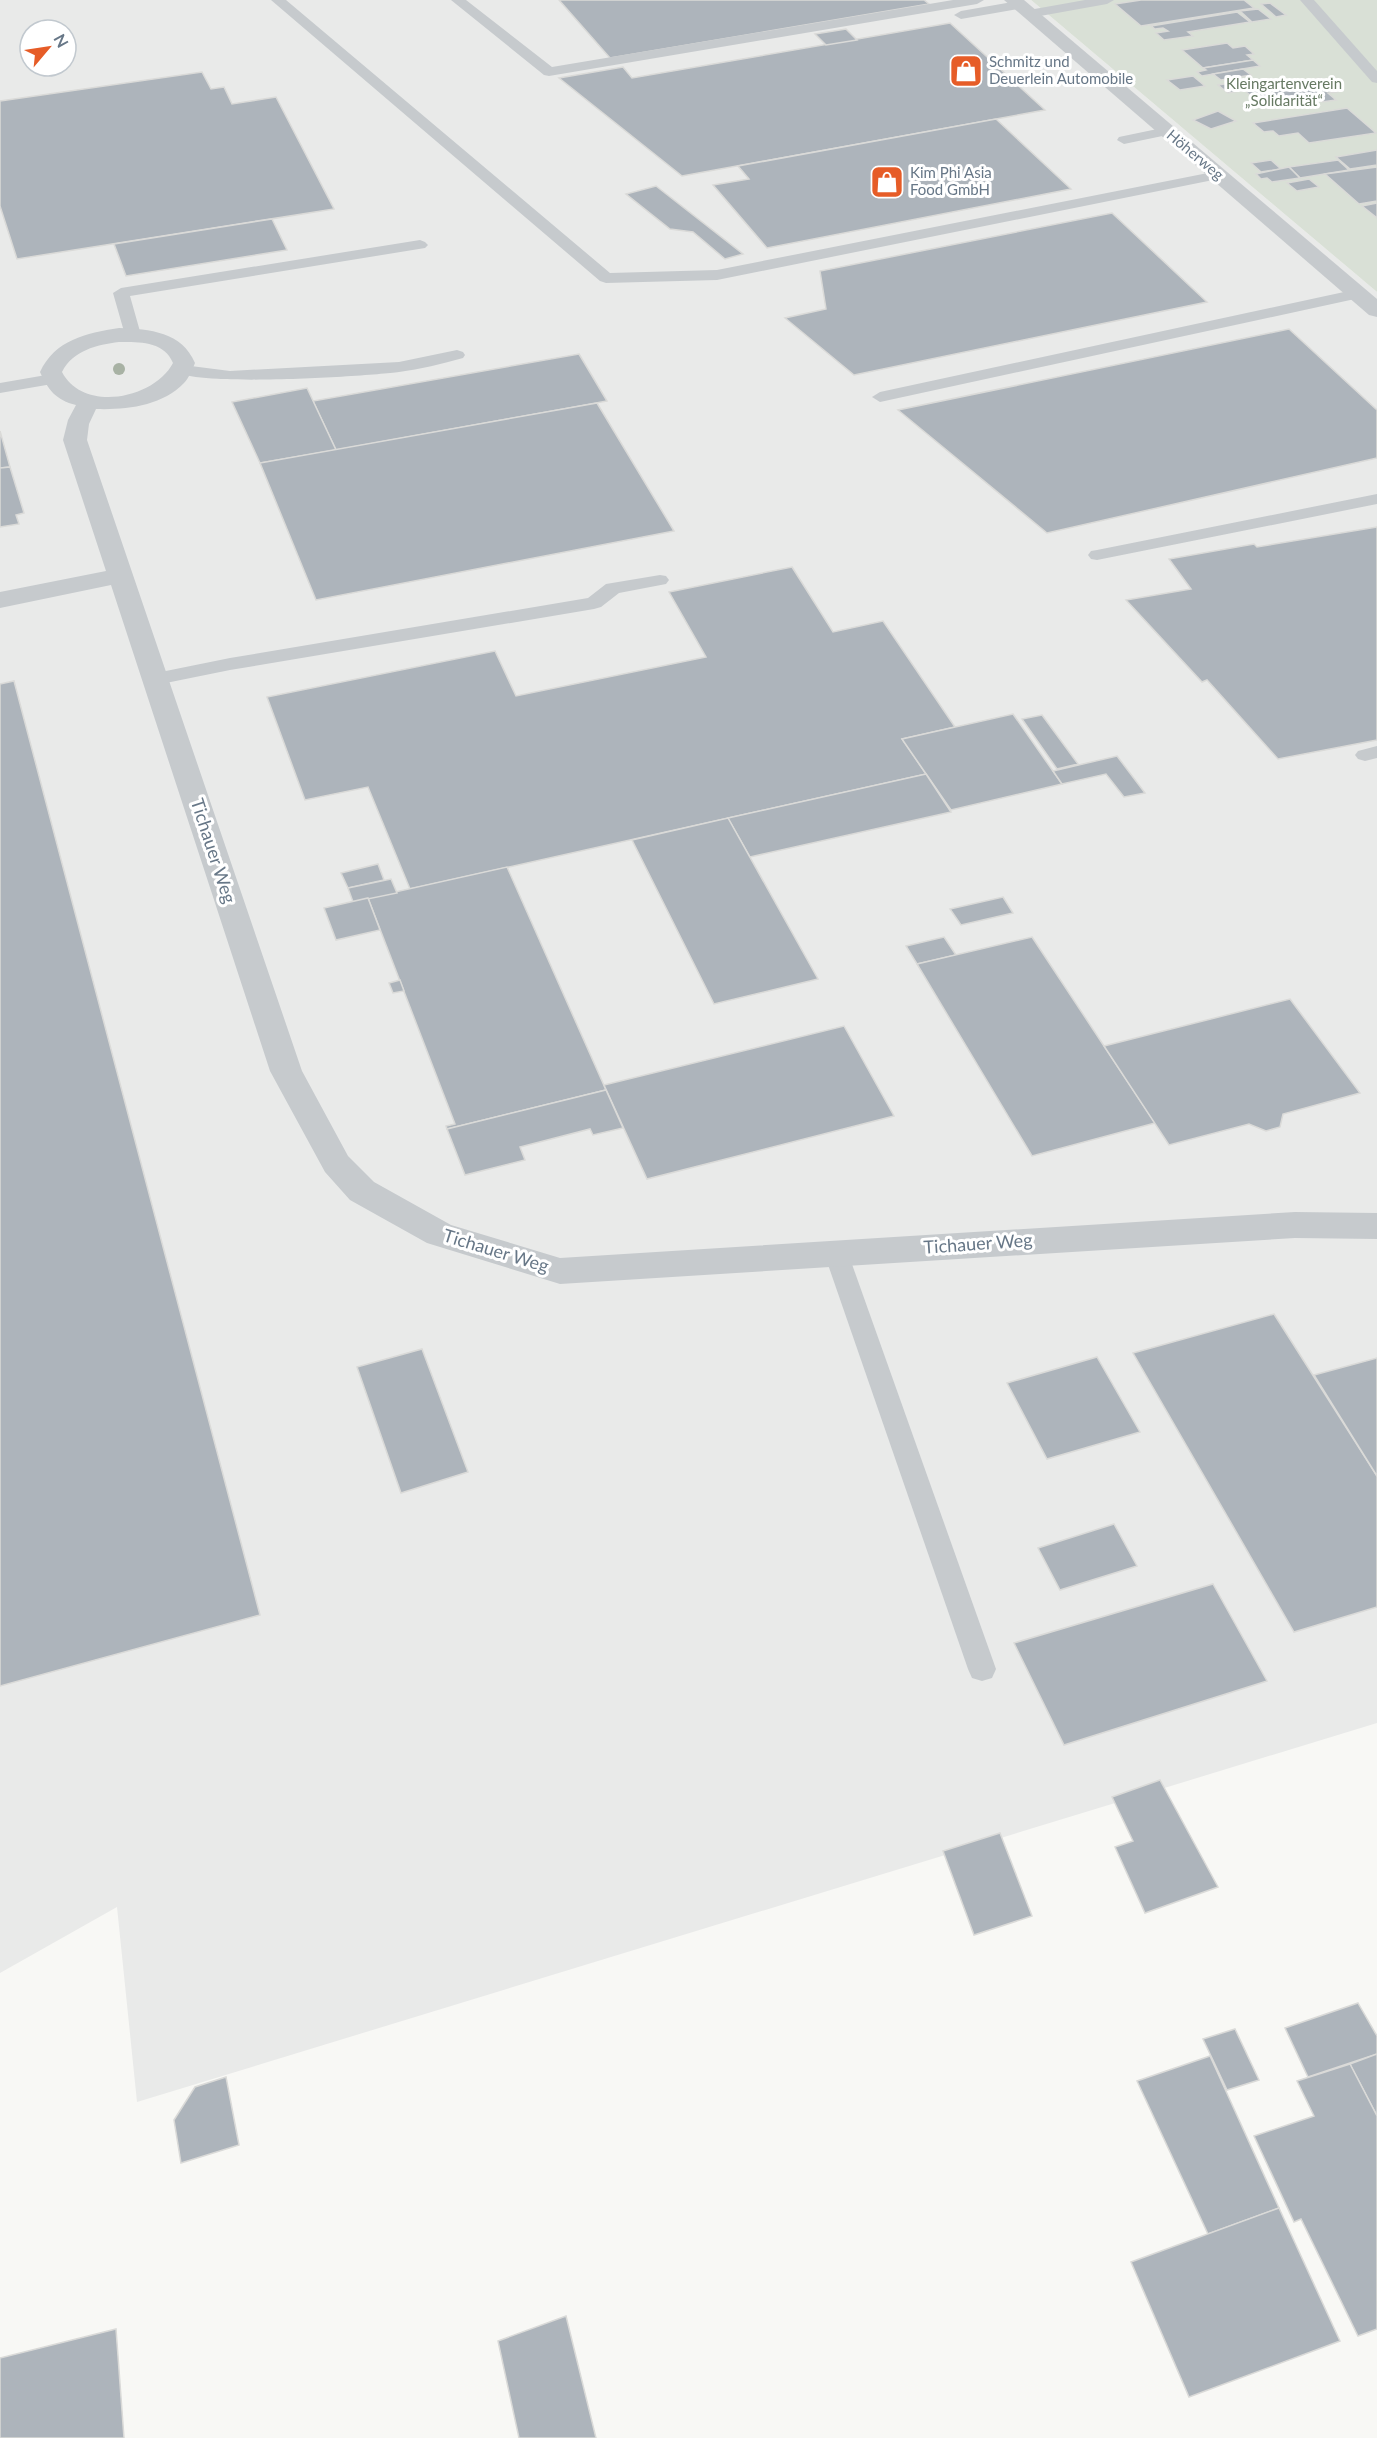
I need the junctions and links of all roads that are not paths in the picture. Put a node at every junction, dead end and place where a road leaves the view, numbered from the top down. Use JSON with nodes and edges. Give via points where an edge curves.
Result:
{"nodes":[{"id":1,"x":278,"y":0,"type":"edge"},
{"id":2,"x":458,"y":0,"type":"edge"},
{"id":3,"x":977,"y":0,"type":"edge"},
{"id":4,"x":1107,"y":0,"type":"edge"},
{"id":5,"x":1307,"y":0,"type":"edge"},
{"id":6,"x":1020,"y":6,"type":"edge"},
{"id":7,"x":852,"y":35,"type":"dead end"},
{"id":8,"x":821,"y":40,"type":"dead end"},
{"id":9,"x":785,"y":47,"type":"dead end"},
{"id":10,"x":1377,"y":79,"type":"edge"},
{"id":11,"x":1167,"y":131,"type":"junction"},
{"id":12,"x":1124,"y":140,"type":"dead end"},
{"id":13,"x":1218,"y":174,"type":"junction"},
{"id":14,"x":420,"y":245,"type":"dead end"},
{"id":15,"x":1358,"y":294,"type":"junction"},
{"id":16,"x":1377,"y":310,"type":"edge"},
{"id":17,"x":134,"y":335,"type":"junction"},
{"id":18,"x":457,"y":355,"type":"dead end"},
{"id":19,"x":183,"y":370,"type":"junction"},
{"id":20,"x":52,"y":379,"type":"junction"},
{"id":21,"x":0,"y":388,"type":"edge"},
{"id":22,"x":880,"y":397,"type":"dead end"},
{"id":23,"x":90,"y":402,"type":"junction"},
{"id":24,"x":1377,"y":499,"type":"edge"},
{"id":25,"x":1097,"y":555,"type":"dead end"},
{"id":26,"x":122,"y":575,"type":"junction"},
{"id":27,"x":660,"y":580,"type":"dead end"},
{"id":28,"x":0,"y":600,"type":"edge"},
{"id":29,"x":156,"y":679,"type":"junction"},
{"id":30,"x":1377,"y":1226,"type":"edge"},
{"id":31,"x":836,"y":1253,"type":"junction"},
{"id":32,"x":982,"y":1669,"type":"dead end"}],
"edges":[{"from":1,"to":13,"type":"lane","via":[[606,278],[717,275]]},
{"from":2,"to":3,"type":"lane","via":[[549,72]]},
{"from":4,"to":6,"type":"lane"},
{"from":5,"to":10,"type":"lane"},
{"from":6,"to":7,"type":"lane"},
{"from":6,"to":11,"type":"street","name":"Höherweg"},
{"from":8,"to":9,"type":"lane"},
{"from":11,"to":12,"type":"lane"},
{"from":11,"to":13,"type":"street","name":"Höherweg"},
{"from":13,"to":15,"type":"street","name":"Höherweg"},
{"from":14,"to":17,"type":"lane","via":[[121,293]]},
{"from":15,"to":16,"type":"street","name":"Höherweg"},
{"from":15,"to":22,"type":"lane"},
{"from":17,"to":19,"type":"street","via":[[159,339],[177,349]]},
{"from":17,"to":20,"type":"street","via":[[105,337],[68,351],[54,364]]},
{"from":18,"to":19,"type":"lane","via":[[388,368],[230,376]]},
{"from":19,"to":23,"type":"street","via":[[171,385],[148,396]]},
{"from":20,"to":21,"type":"lane"},
{"from":20,"to":23,"type":"street","via":[[61,391]]},
{"from":23,"to":26,"type":"street","name":"Tichauer Weg","via":[[80,415],[75,440]]},
{"from":24,"to":25,"type":"lane"},
{"from":26,"to":28,"type":"street"},
{"from":26,"to":29,"type":"street","name":"Tichauer Weg"},
{"from":27,"to":29,"type":"lane","via":[[614,588],[594,603]]},
{"from":29,"to":31,"type":"street","name":"Tichauer Weg","via":[[286,1071],[336,1164],[362,1191],[439,1234],[560,1271]]},
{"from":30,"to":31,"type":"street","name":"Tichauer Weg","via":[[1295,1225]]},
{"from":31,"to":32,"type":"lane"}]}
